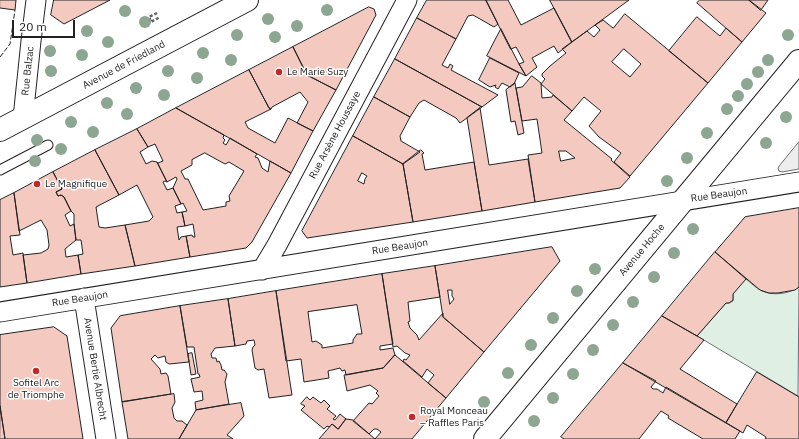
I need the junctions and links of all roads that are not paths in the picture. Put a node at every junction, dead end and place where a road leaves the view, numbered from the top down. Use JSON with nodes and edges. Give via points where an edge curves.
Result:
{"nodes":[{"id":1,"x":36,"y":0,"type":"edge"},
{"id":2,"x":247,"y":0,"type":"edge"},
{"id":3,"x":407,"y":0,"type":"edge"},
{"id":4,"x":799,"y":61,"type":"edge"},
{"id":5,"x":23,"y":118,"type":"junction"},
{"id":6,"x":0,"y":130,"type":"edge"},
{"id":7,"x":48,"y":145,"type":"dead end"},
{"id":8,"x":0,"y":170,"type":"edge"},
{"id":9,"x":799,"y":182,"type":"edge"},
{"id":10,"x":684,"y":200,"type":"junction"},
{"id":11,"x":262,"y":270,"type":"junction"},
{"id":12,"x":84,"y":298,"type":"junction"},
{"id":13,"x":0,"y":312,"type":"edge"},
{"id":14,"x":106,"y":439,"type":"edge"},
{"id":15,"x":485,"y":439,"type":"edge"}],
"edges":[{"from":1,"to":5,"type":"street","name":"Rue Balzac"},
{"from":2,"to":5,"type":"street","name":"Avenue de Friedland"},
{"from":3,"to":11,"type":"street","name":"Rue Arsène Houssaye"},
{"from":4,"to":10,"type":"street","name":"Avenue Hoche"},
{"from":5,"to":6,"type":"street","name":"Avenue de Friedland"},
{"from":7,"to":8,"type":"lane"},
{"from":9,"to":10,"type":"street","name":"Rue Beaujon"},
{"from":10,"to":11,"type":"street","name":"Rue Beaujon"},
{"from":10,"to":15,"type":"street","name":"Avenue Hoche"},
{"from":11,"to":12,"type":"street","name":"Rue Beaujon"},
{"from":12,"to":13,"type":"street","name":"Rue Beaujon"},
{"from":12,"to":14,"type":"street","name":"Avenue Bertie Albrecht"}]}
